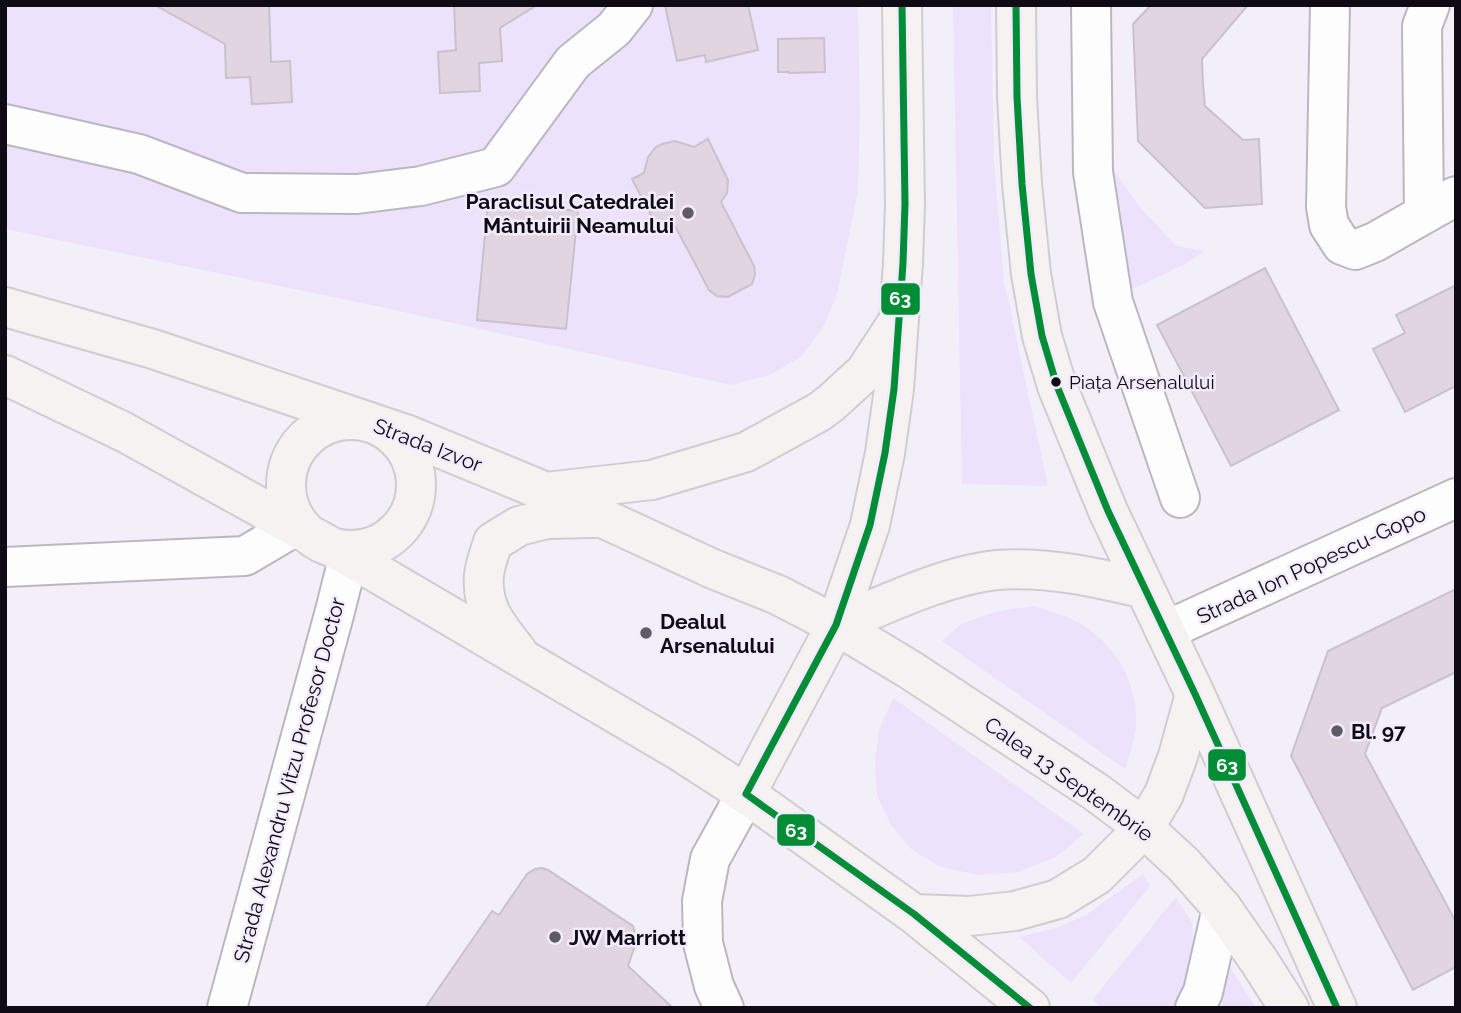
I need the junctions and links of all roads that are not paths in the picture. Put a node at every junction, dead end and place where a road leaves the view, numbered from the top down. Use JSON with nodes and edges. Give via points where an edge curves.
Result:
{"nodes":[{"id":1,"x":633,"y":5,"type":"edge"},
{"id":2,"x":902,"y":5,"type":"edge"},
{"id":3,"x":1016,"y":5,"type":"edge"},
{"id":4,"x":1091,"y":5,"type":"edge"},
{"id":5,"x":1331,"y":5,"type":"edge"},
{"id":6,"x":1430,"y":5,"type":"edge"},
{"id":7,"x":5,"y":124,"type":"edge"},
{"id":8,"x":1440,"y":205,"type":"edge"},
{"id":9,"x":5,"y":307,"type":"edge"},
{"id":10,"x":900,"y":318,"type":"junction"},
{"id":11,"x":5,"y":375,"type":"edge"},
{"id":12,"x":378,"y":425,"type":"junction"},
{"id":13,"x":546,"y":492,"type":"junction"},
{"id":14,"x":1180,"y":498,"type":"dead end"},
{"id":15,"x":1456,"y":498,"type":"edge"},
{"id":16,"x":603,"y":518,"type":"junction"},
{"id":17,"x":326,"y":543,"type":"junction"},
{"id":18,"x":5,"y":567,"type":"edge"},
{"id":19,"x":1145,"y":589,"type":"junction"},
{"id":20,"x":836,"y":625,"type":"junction"},
{"id":21,"x":1165,"y":631,"type":"junction"},
{"id":22,"x":522,"y":658,"type":"junction"},
{"id":23,"x":1195,"y":694,"type":"junction"},
{"id":24,"x":746,"y":794,"type":"junction"},
{"id":25,"x":1144,"y":828,"type":"junction"},
{"id":26,"x":1222,"y":908,"type":"junction"},
{"id":27,"x":914,"y":914,"type":"junction"},
{"id":28,"x":227,"y":1008,"type":"edge"},
{"id":29,"x":724,"y":1008,"type":"edge"},
{"id":30,"x":1030,"y":1008,"type":"edge"},
{"id":31,"x":1195,"y":1008,"type":"edge"},
{"id":32,"x":1289,"y":1008,"type":"edge"},
{"id":33,"x":1337,"y":1008,"type":"edge"}],
"edges":[{"from":1,"to":7,"type":"street","via":[[614,29],[573,62],[496,167],[421,186],[357,194],[242,192],[139,154]]},
{"from":2,"to":10,"type":"main road","via":[[905,204]]},
{"from":3,"to":19,"type":"main road","via":[[1022,184],[1042,336],[1057,386]]},
{"from":4,"to":14,"type":"street","via":[[1093,172],[1113,302]]},
{"from":5,"to":8,"type":"street","via":[[1329,225],[1342,245],[1355,250]]},
{"from":6,"to":8,"type":"street","via":[[1422,26]]},
{"from":9,"to":12,"type":"main road","name":"Strada Izvor","via":[[153,349]]},
{"from":10,"to":13,"type":"main road","via":[[865,372],[831,403],[746,452],[652,480]]},
{"from":10,"to":20,"type":"main road","via":[[894,389],[870,525]]},
{"from":11,"to":17,"type":"main road","via":[[124,432]]},
{"from":12,"to":13,"type":"main road","name":"Strada Izvor"},
{"from":12,"to":17,"type":"main road","via":[[396,437],[410,455],[416,476],[415,499],[407,519],[392,536],[373,547]]},
{"from":12,"to":17,"type":"main road","via":[[358,419],[337,421],[300,443],[290,460],[285,481],[296,522]]},
{"from":13,"to":16,"type":"main road","name":"Strada Izvor"},
{"from":15,"to":21,"type":"street","name":"Strada Ion Popescu-Gopo"},
{"from":16,"to":20,"type":"main road","name":"Strada Izvor"},
{"from":16,"to":22,"type":"main road","via":[[547,519],[519,526],[493,542],[484,573],[485,601]]},
{"from":17,"to":18,"type":"street","via":[[245,556]]},
{"from":17,"to":22,"type":"main road"},
{"from":17,"to":28,"type":"street","name":"Strada Alexandru Vitzu Profesor Doctor","via":[[331,624]]},
{"from":19,"to":20,"type":"main road","via":[[1065,573],[997,570],[954,579]]},
{"from":19,"to":21,"type":"main road"},
{"from":20,"to":24,"type":"main road"},
{"from":20,"to":25,"type":"main road","name":"Calea 13 Septembrie","via":[[1096,792]]},
{"from":21,"to":23,"type":"main road"},
{"from":22,"to":24,"type":"main road"},
{"from":23,"to":25,"type":"main road","via":[[1164,794]]},
{"from":23,"to":33,"type":"main road"},
{"from":24,"to":27,"type":"main road"},
{"from":24,"to":29,"type":"street","via":[[710,859],[702,901],[703,943]]},
{"from":25,"to":26,"type":"main road","name":"Calea 13 Septembrie"},
{"from":25,"to":27,"type":"main road","via":[[1097,875],[1058,899],[1015,911],[970,916]]},
{"from":26,"to":31,"type":"street","via":[[1203,992]]},
{"from":26,"to":32,"type":"main road","name":"Calea 13 Septembrie"},
{"from":27,"to":30,"type":"main road"}]}
